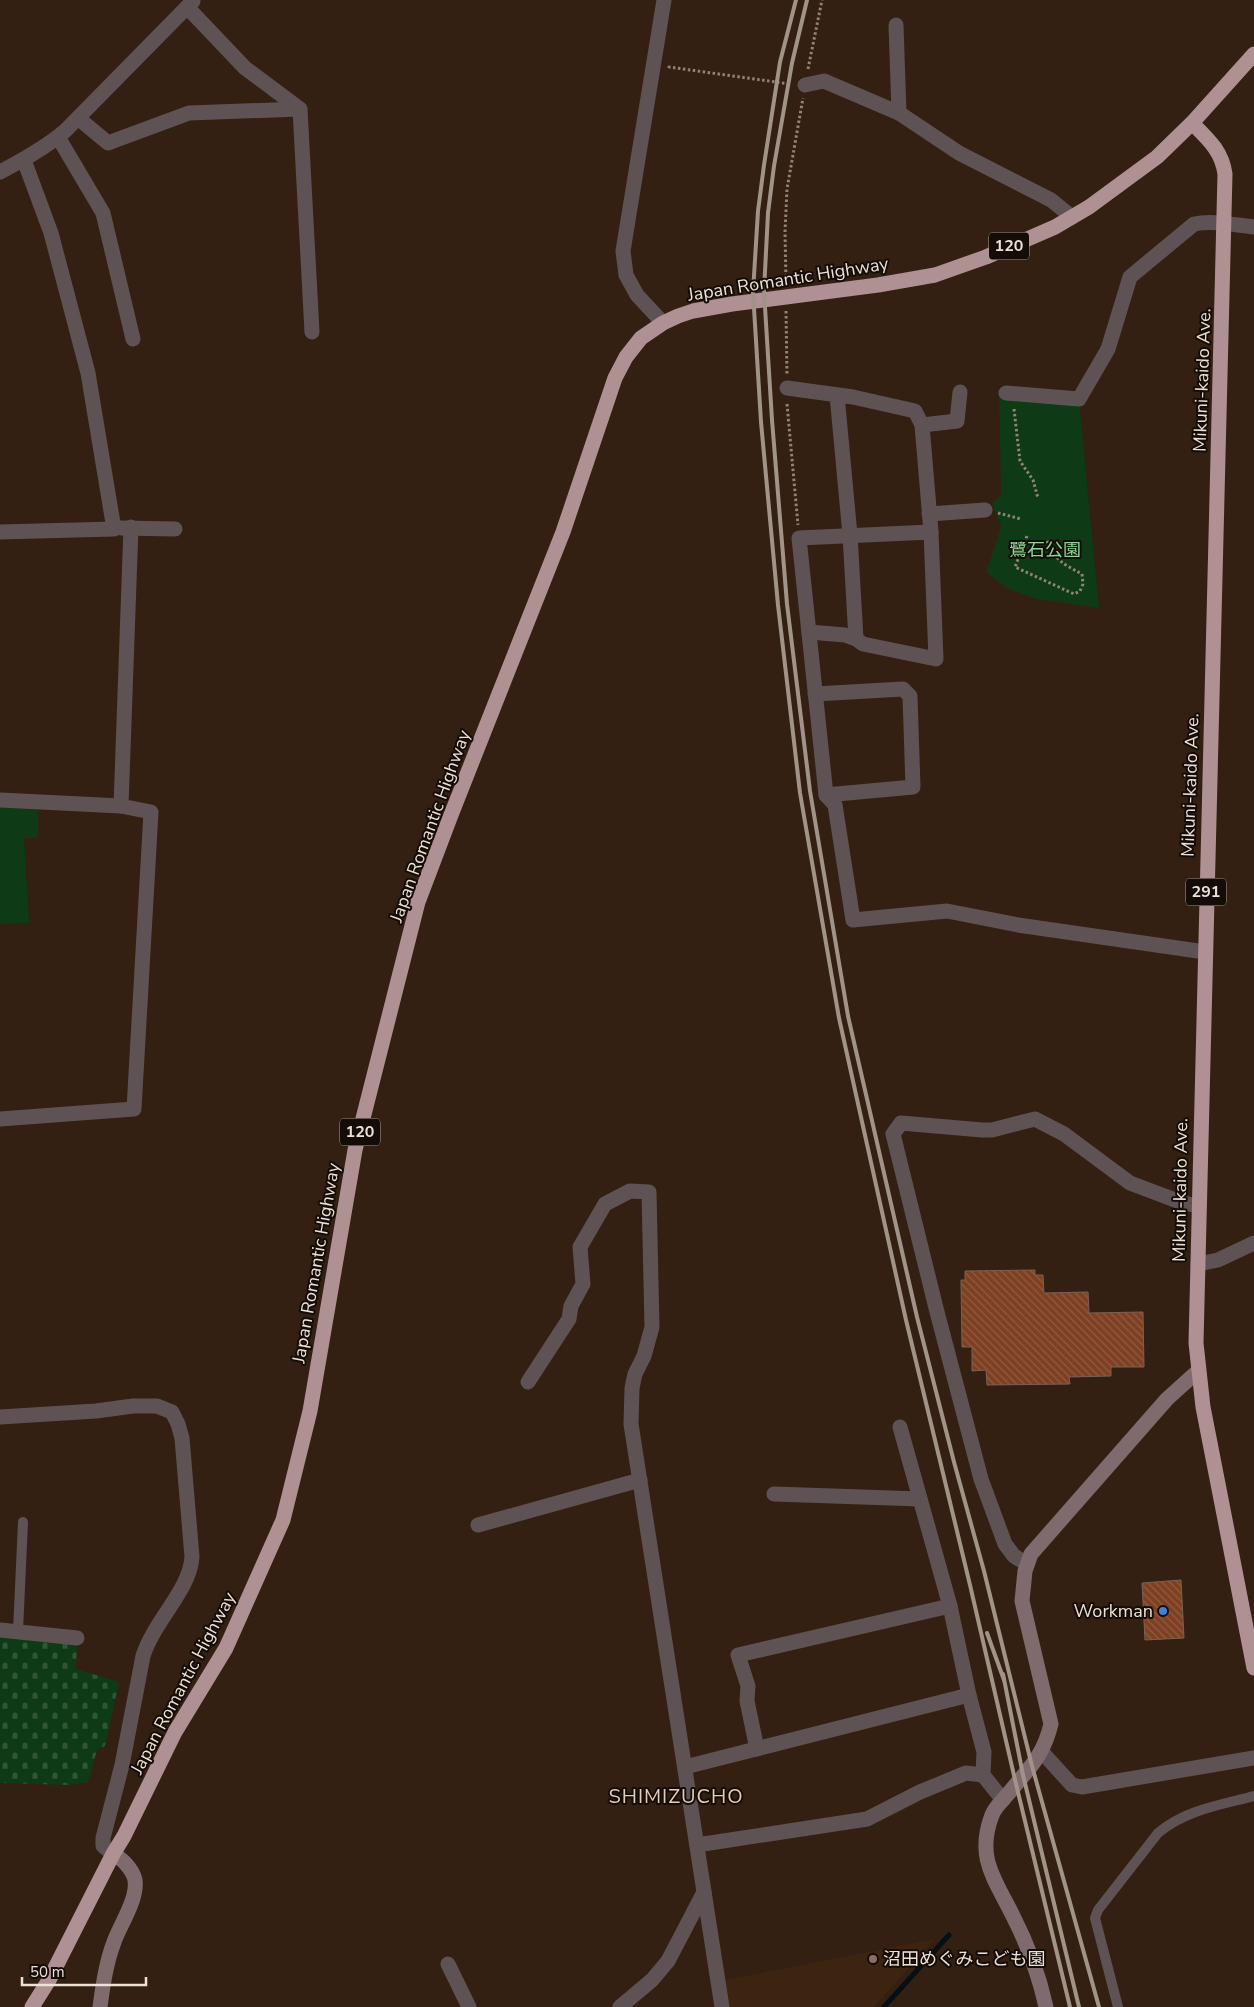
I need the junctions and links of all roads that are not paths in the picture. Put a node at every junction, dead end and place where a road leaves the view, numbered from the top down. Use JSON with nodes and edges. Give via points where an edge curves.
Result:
{"nodes":[{"id":1,"x":664,"y":0,"type":"edge"},
{"id":2,"x":190,"y":4,"type":"edge"},
{"id":3,"x":896,"y":25,"type":"dead end"},
{"id":4,"x":1254,"y":54,"type":"edge"},
{"id":5,"x":800,"y":85,"type":"road end"},
{"id":6,"x":300,"y":109,"type":"junction"},
{"id":7,"x":899,"y":113,"type":"junction"},
{"id":8,"x":78,"y":118,"type":"junction"},
{"id":9,"x":1192,"y":123,"type":"junction"},
{"id":10,"x":58,"y":137,"type":"junction"},
{"id":11,"x":24,"y":160,"type":"junction"},
{"id":12,"x":0,"y":172,"type":"edge"},
{"id":13,"x":1072,"y":217,"type":"junction"},
{"id":14,"x":1225,"y":223,"type":"junction"},
{"id":15,"x":1254,"y":227,"type":"edge"},
{"id":16,"x":663,"y":323,"type":"junction"},
{"id":17,"x":312,"y":332,"type":"dead end"},
{"id":18,"x":133,"y":339,"type":"dead end"},
{"id":19,"x":787,"y":388,"type":"road end"},
{"id":20,"x":960,"y":392,"type":"dead end"},
{"id":21,"x":1009,"y":393,"type":"road end"},
{"id":22,"x":838,"y":395,"type":"junction"},
{"id":23,"x":922,"y":425,"type":"junction"},
{"id":24,"x":985,"y":510,"type":"road end"},
{"id":25,"x":929,"y":514,"type":"junction"},
{"id":26,"x":131,"y":527,"type":"junction"},
{"id":27,"x":114,"y":529,"type":"junction"},
{"id":28,"x":175,"y":529,"type":"dead end"},
{"id":29,"x":0,"y":532,"type":"edge"},
{"id":30,"x":930,"y":532,"type":"junction"},
{"id":31,"x":850,"y":535,"type":"junction"},
{"id":32,"x":809,"y":632,"type":"junction"},
{"id":33,"x":856,"y":639,"type":"junction"},
{"id":34,"x":815,"y":694,"type":"junction"},
{"id":35,"x":826,"y":795,"type":"junction"},
{"id":36,"x":0,"y":800,"type":"edge"},
{"id":37,"x":122,"y":806,"type":"junction"},
{"id":38,"x":1204,"y":952,"type":"junction"},
{"id":39,"x":0,"y":1120,"type":"edge"},
{"id":40,"x":1199,"y":1206,"type":"junction"},
{"id":41,"x":1254,"y":1243,"type":"edge"},
{"id":42,"x":1198,"y":1264,"type":"junction"},
{"id":43,"x":1198,"y":1370,"type":"junction"},
{"id":44,"x":528,"y":1382,"type":"dead end"},
{"id":45,"x":0,"y":1417,"type":"edge"},
{"id":46,"x":900,"y":1427,"type":"dead end"},
{"id":47,"x":640,"y":1480,"type":"junction"},
{"id":48,"x":774,"y":1494,"type":"dead end"},
{"id":49,"x":920,"y":1499,"type":"junction"},
{"id":50,"x":23,"y":1522,"type":"dead end"},
{"id":51,"x":478,"y":1525,"type":"dead end"},
{"id":52,"x":1027,"y":1564,"type":"junction"},
{"id":53,"x":1248,"y":1605,"type":"edge"},
{"id":54,"x":950,"y":1606,"type":"junction"},
{"id":55,"x":0,"y":1630,"type":"edge"},
{"id":56,"x":18,"y":1631,"type":"junction"},
{"id":57,"x":77,"y":1638,"type":"dead end"},
{"id":58,"x":1254,"y":1668,"type":"edge"},
{"id":59,"x":969,"y":1695,"type":"junction"},
{"id":60,"x":757,"y":1749,"type":"junction"},
{"id":61,"x":1042,"y":1751,"type":"junction"},
{"id":62,"x":1254,"y":1758,"type":"edge"},
{"id":63,"x":685,"y":1767,"type":"junction"},
{"id":64,"x":983,"y":1775,"type":"junction"},
{"id":65,"x":1254,"y":1796,"type":"edge"},
{"id":66,"x":1003,"y":1800,"type":"junction"},
{"id":67,"x":697,"y":1845,"type":"junction"},
{"id":68,"x":113,"y":1854,"type":"junction"},
{"id":69,"x":704,"y":1892,"type":"junction"},
{"id":70,"x":448,"y":1964,"type":"dead end"},
{"id":71,"x":32,"y":2007,"type":"edge"},
{"id":72,"x":100,"y":2007,"type":"edge"},
{"id":73,"x":469,"y":2007,"type":"edge"},
{"id":74,"x":620,"y":2007,"type":"edge"},
{"id":75,"x":722,"y":2007,"type":"edge"},
{"id":76,"x":1046,"y":2007,"type":"edge"},
{"id":77,"x":1118,"y":2007,"type":"edge"}],
"edges":[{"from":1,"to":16,"type":"street","via":[[623,251],[626,275],[637,295]]},
{"from":2,"to":6,"type":"street","via":[[245,68]]},
{"from":2,"to":8,"type":"street"},
{"from":3,"to":7,"type":"street"},
{"from":4,"to":9,"type":"highway","number":"120"},
{"from":5,"to":7,"type":"street","via":[[824,82]]},
{"from":6,"to":8,"type":"street","via":[[189,113],[108,144]]},
{"from":6,"to":17,"type":"street"},
{"from":7,"to":13,"type":"street","via":[[959,153],[1051,200]]},
{"from":8,"to":10,"type":"street"},
{"from":9,"to":13,"type":"highway","name":"Japan Romantic Highway","number":"120","via":[[1157,157]]},
{"from":9,"to":14,"type":"highway","name":"Mikuni-kaido Ave.","number":"291","via":[[1218,151],[1224,164]]},
{"from":10,"to":11,"type":"street"},
{"from":10,"to":18,"type":"street","via":[[103,213]]},
{"from":11,"to":12,"type":"street"},
{"from":11,"to":27,"type":"street","via":[[51,233],[88,373]]},
{"from":13,"to":16,"type":"highway","name":"Japan Romantic Highway","number":"120","via":[[986,257],[935,275],[878,285],[790,293],[693,311]]},
{"from":14,"to":15,"type":"street"},
{"from":14,"to":21,"type":"street","via":[[1194,224],[1130,277],[1108,349],[1079,398]]},
{"from":14,"to":38,"type":"highway","name":"Mikuni-kaido Ave.","number":"291"},
{"from":16,"to":68,"type":"highway","name":"Japan Romantic Highway","number":"120","via":[[641,338],[615,378],[563,532],[418,902],[355,1150],[310,1412],[283,1520],[226,1648],[175,1732]]},
{"from":19,"to":22,"type":"street"},
{"from":20,"to":23,"type":"street","via":[[956,421]]},
{"from":22,"to":23,"type":"street","via":[[915,412]]},
{"from":22,"to":31,"type":"street"},
{"from":23,"to":25,"type":"street"},
{"from":24,"to":25,"type":"street"},
{"from":25,"to":30,"type":"street"},
{"from":26,"to":27,"type":"street"},
{"from":26,"to":28,"type":"street"},
{"from":26,"to":37,"type":"street"},
{"from":27,"to":29,"type":"street"},
{"from":30,"to":31,"type":"street"},
{"from":30,"to":33,"type":"street","via":[[936,659],[863,644]]},
{"from":31,"to":32,"type":"street","via":[[799,538]]},
{"from":31,"to":33,"type":"street"},
{"from":32,"to":33,"type":"street"},
{"from":32,"to":34,"type":"street"},
{"from":34,"to":35,"type":"street"},
{"from":34,"to":35,"type":"street","via":[[903,689],[910,696],[913,787]]},
{"from":35,"to":38,"type":"street","via":[[836,805],[854,920],[947,911],[1018,925]]},
{"from":36,"to":37,"type":"street"},
{"from":37,"to":39,"type":"street","via":[[151,812],[134,1109]]},
{"from":38,"to":40,"type":"highway","name":"Mikuni-kaido Ave.","number":"291"},
{"from":40,"to":42,"type":"highway","name":"Mikuni-kaido Ave.","number":"291"},
{"from":40,"to":52,"type":"street","via":[[1130,1183],[1064,1134],[1035,1120],[992,1130],[901,1123],[893,1134],[981,1478],[1005,1544],[1014,1556]]},
{"from":41,"to":42,"type":"street","via":[[1218,1260]]},
{"from":42,"to":43,"type":"highway","name":"Mikuni-kaido Ave.","number":"291"},
{"from":43,"to":52,"type":"street","via":[[1168,1399],[1050,1532],[1031,1554]]},
{"from":43,"to":53,"type":"highway","name":"Mikuni-kaido Ave.","number":"291","via":[[1205,1416]]},
{"from":44,"to":47,"type":"street","via":[[569,1319],[570,1306],[583,1284],[580,1247],[605,1204],[630,1191],[649,1192],[652,1327],[632,1388],[631,1424]]},
{"from":45,"to":68,"type":"street","via":[[157,1406],[172,1412],[182,1438],[191,1570],[148,1640],[142,1656],[122,1765],[103,1838],[103,1846]]},
{"from":46,"to":49,"type":"street"},
{"from":47,"to":51,"type":"street"},
{"from":47,"to":63,"type":"street"},
{"from":48,"to":49,"type":"street"},
{"from":49,"to":54,"type":"street"},
{"from":50,"to":56,"type":"lane"},
{"from":52,"to":61,"type":"street","via":[[1022,1601],[1051,1724]]},
{"from":53,"to":58,"type":"highway","name":"Mikuni-kaido Ave.","number":"291"},
{"from":54,"to":59,"type":"street"},
{"from":54,"to":60,"type":"street","via":[[738,1656],[748,1686],[747,1700]]},
{"from":55,"to":56,"type":"street"},
{"from":56,"to":57,"type":"street"},
{"from":59,"to":60,"type":"street"},
{"from":59,"to":64,"type":"street","via":[[984,1752]]},
{"from":60,"to":63,"type":"street"},
{"from":61,"to":62,"type":"street","via":[[1072,1785],[1082,1787]]},
{"from":61,"to":66,"type":"street"},
{"from":63,"to":67,"type":"street"},
{"from":64,"to":66,"type":"street"},
{"from":64,"to":67,"type":"street","via":[[966,1773],[867,1819]]},
{"from":65,"to":77,"type":"lane","via":[[1187,1814],[1170,1823],[1098,1910],[1095,1918]]},
{"from":66,"to":76,"type":"street","via":[[993,1812],[985,1842],[986,1858],[996,1887],[1012,1914],[1031,1959]]},
{"from":67,"to":69,"type":"street"},
{"from":68,"to":71,"type":"highway","name":"Japan Romantic Highway","number":"120"},
{"from":68,"to":72,"type":"street","via":[[120,1857],[135,1880],[130,1907],[109,1958]]},
{"from":69,"to":74,"type":"street","via":[[668,1961],[652,1980]]},
{"from":69,"to":75,"type":"street"},
{"from":70,"to":73,"type":"street"}]}
